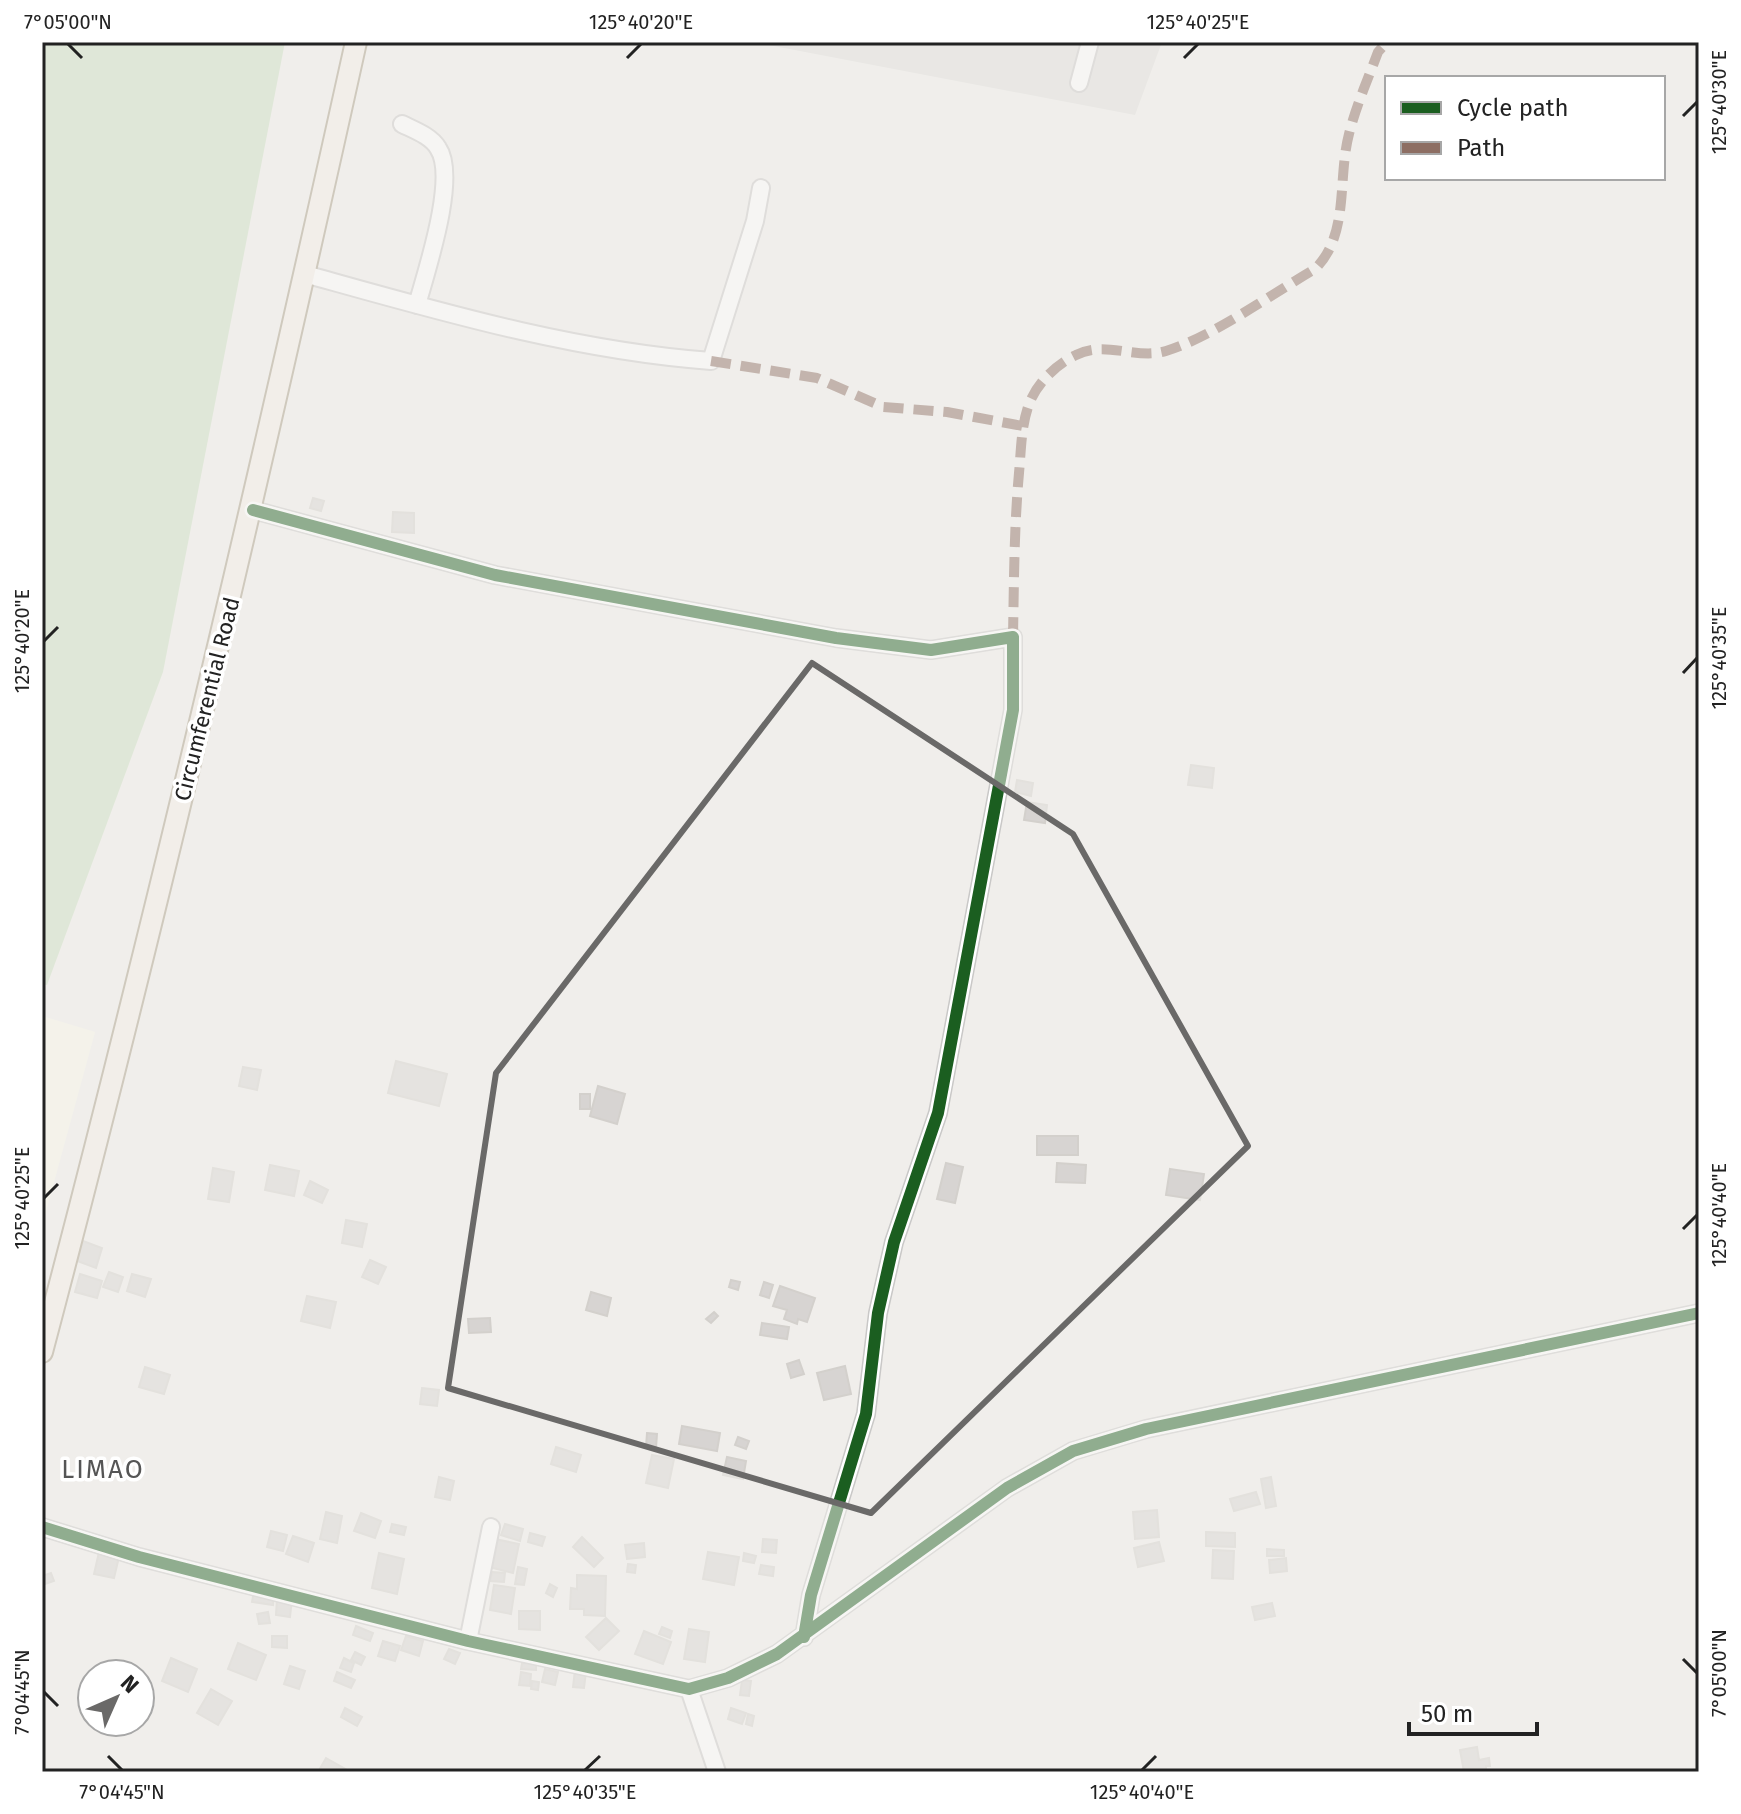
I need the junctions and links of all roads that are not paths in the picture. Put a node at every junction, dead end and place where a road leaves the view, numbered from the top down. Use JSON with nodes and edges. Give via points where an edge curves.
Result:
{"nodes":[{"id":1,"x":356,"y":42,"type":"edge"},
{"id":2,"x":1090,"y":42,"type":"edge"},
{"id":3,"x":1079,"y":83,"type":"dead end"},
{"id":4,"x":402,"y":124,"type":"dead end"},
{"id":5,"x":761,"y":188,"type":"dead end"},
{"id":6,"x":305,"y":274,"type":"junction"},
{"id":7,"x":417,"y":305,"type":"junction"},
{"id":8,"x":253,"y":510,"type":"junction"},
{"id":9,"x":1699,"y":1313,"type":"edge"},
{"id":10,"x":42,"y":1352,"type":"edge"},
{"id":11,"x":42,"y":1527,"type":"edge"},
{"id":12,"x":491,"y":1527,"type":"dead end"},
{"id":13,"x":804,"y":1637,"type":"junction"},
{"id":14,"x":468,"y":1641,"type":"junction"},
{"id":15,"x":689,"y":1689,"type":"junction"},
{"id":16,"x":717,"y":1772,"type":"edge"}],
"edges":[{"from":1,"to":6,"type":"main road","name":"Circumferential Road"},
{"from":2,"to":3,"type":"street"},
{"from":4,"to":7,"type":"street","via":[[438,146],[444,159],[435,236]]},
{"from":5,"to":7,"type":"street","via":[[711,361],[654,357]]},
{"from":6,"to":7,"type":"street"},
{"from":6,"to":8,"type":"main road","name":"Circumferential Road"},
{"from":8,"to":10,"type":"main road","name":"Circumferential Road","via":[[132,1011]]},
{"from":8,"to":13,"type":"street","via":[[495,575],[836,638],[931,650],[1013,637],[1013,710],[938,1113],[894,1242],[878,1313],[866,1414],[811,1595]]},
{"from":9,"to":13,"type":"street","via":[[1146,1429],[1073,1451],[1007,1488]]},
{"from":11,"to":14,"type":"street"},
{"from":12,"to":14,"type":"street"},
{"from":13,"to":15,"type":"street","via":[[754,1667]]},
{"from":14,"to":15,"type":"street"},
{"from":15,"to":16,"type":"street"}]}
